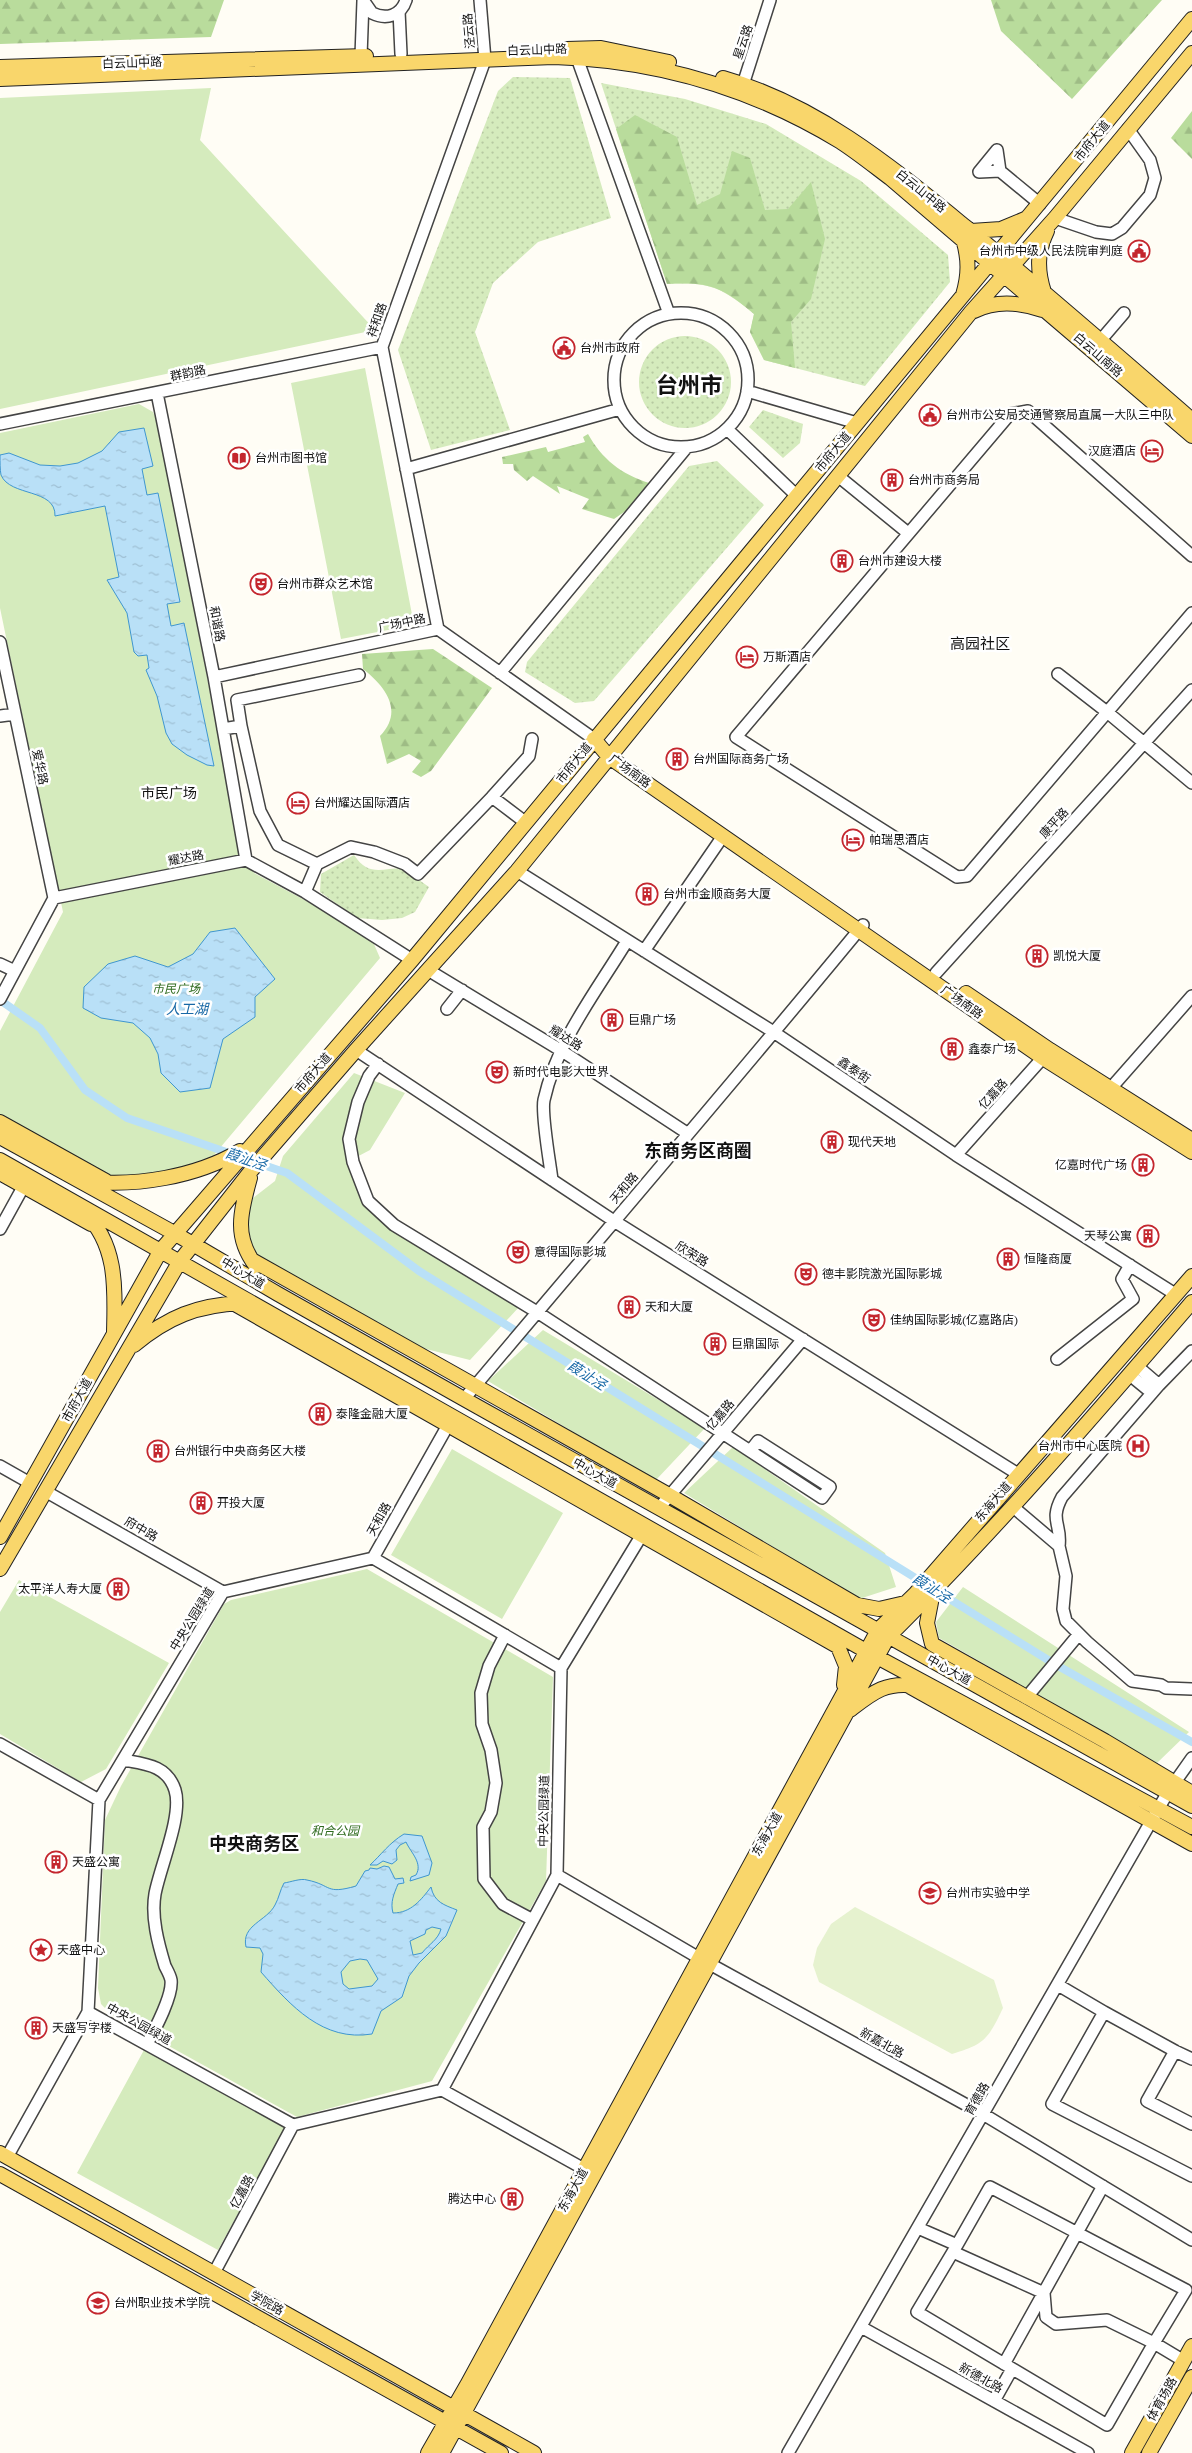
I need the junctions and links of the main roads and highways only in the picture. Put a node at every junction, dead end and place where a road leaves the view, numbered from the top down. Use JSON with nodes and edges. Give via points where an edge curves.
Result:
{"nodes":[{"id":1,"x":1192,"y":19,"type":"edge"},
{"id":2,"x":1192,"y":53,"type":"edge"},
{"id":3,"x":485,"y":56,"type":"junction"},
{"id":4,"x":0,"y":65,"type":"edge"},
{"id":5,"x":0,"y":79,"type":"edge"},
{"id":6,"x":742,"y":88,"type":"junction"},
{"id":7,"x":1031,"y":215,"type":"junction"},
{"id":8,"x":1053,"y":220,"type":"junction"},
{"id":9,"x":967,"y":235,"type":"junction"},
{"id":10,"x":995,"y":258,"type":"junction"},
{"id":11,"x":1008,"y":269,"type":"junction"},
{"id":12,"x":1045,"y":293,"type":"junction"},
{"id":13,"x":960,"y":300,"type":"junction"},
{"id":14,"x":971,"y":312,"type":"junction"},
{"id":15,"x":1050,"y":314,"type":"junction"},
{"id":16,"x":1192,"y":420,"type":"edge"},
{"id":17,"x":1192,"y":436,"type":"edge"},
{"id":18,"x":594,"y":739,"type":"junction"},
{"id":19,"x":612,"y":753,"type":"junction"},
{"id":20,"x":861,"y":928,"type":"junction"},
{"id":21,"x":1046,"y":1054,"type":"junction"},
{"id":22,"x":0,"y":1122,"type":"edge"},
{"id":23,"x":0,"y":1138,"type":"edge"},
{"id":24,"x":1192,"y":1140,"type":"edge"},
{"id":25,"x":1192,"y":1152,"type":"edge"},
{"id":26,"x":0,"y":1160,"type":"edge"},
{"id":27,"x":223,"y":1167,"type":"junction"},
{"id":28,"x":254,"y":1168,"type":"junction"},
{"id":29,"x":0,"y":1173,"type":"edge"},
{"id":30,"x":76,"y":1180,"type":"junction"},
{"id":31,"x":26,"y":1181,"type":"junction"},
{"id":32,"x":111,"y":1184,"type":"junction"},
{"id":33,"x":69,"y":1198,"type":"junction"},
{"id":34,"x":100,"y":1230,"type":"junction"},
{"id":35,"x":174,"y":1233,"type":"junction"},
{"id":36,"x":194,"y":1244,"type":"junction"},
{"id":37,"x":161,"y":1250,"type":"junction"},
{"id":38,"x":252,"y":1260,"type":"junction"},
{"id":39,"x":180,"y":1261,"type":"junction"},
{"id":40,"x":1192,"y":1276,"type":"edge"},
{"id":41,"x":278,"y":1294,"type":"junction"},
{"id":42,"x":1192,"y":1302,"type":"edge"},
{"id":43,"x":233,"y":1304,"type":"junction"},
{"id":44,"x":260,"y":1306,"type":"junction"},
{"id":45,"x":114,"y":1334,"type":"junction"},
{"id":46,"x":128,"y":1350,"type":"junction"},
{"id":47,"x":450,"y":1421,"type":"junction"},
{"id":48,"x":645,"y":1531,"type":"junction"},
{"id":49,"x":0,"y":1537,"type":"edge"},
{"id":50,"x":0,"y":1569,"type":"edge"},
{"id":51,"x":934,"y":1592,"type":"junction"},
{"id":52,"x":910,"y":1598,"type":"junction"},
{"id":53,"x":824,"y":1600,"type":"junction"},
{"id":54,"x":857,"y":1605,"type":"junction"},
{"id":55,"x":830,"y":1630,"type":"junction"},
{"id":56,"x":883,"y":1633,"type":"junction"},
{"id":57,"x":837,"y":1646,"type":"junction"},
{"id":58,"x":872,"y":1654,"type":"junction"},
{"id":59,"x":1000,"y":1683,"type":"junction"},
{"id":60,"x":907,"y":1685,"type":"junction"},
{"id":61,"x":946,"y":1694,"type":"junction"},
{"id":62,"x":843,"y":1706,"type":"junction"},
{"id":63,"x":1034,"y":1718,"type":"junction"},
{"id":64,"x":1002,"y":1731,"type":"junction"},
{"id":65,"x":1171,"y":1788,"type":"junction"},
{"id":66,"x":1192,"y":1793,"type":"edge"},
{"id":67,"x":1192,"y":1806,"type":"edge"},
{"id":68,"x":1192,"y":1828,"type":"edge"},
{"id":69,"x":1192,"y":1844,"type":"edge"},
{"id":70,"x":704,"y":1961,"type":"junction"},
{"id":71,"x":3,"y":2155,"type":"edge"},
{"id":72,"x":0,"y":2174,"type":"edge"},
{"id":73,"x":1192,"y":2346,"type":"edge"},
{"id":74,"x":1191,"y":2379,"type":"edge"},
{"id":75,"x":459,"y":2411,"type":"junction"},
{"id":76,"x":451,"y":2425,"type":"junction"},
{"id":77,"x":428,"y":2453,"type":"edge"},
{"id":78,"x":442,"y":2453,"type":"edge"},
{"id":79,"x":501,"y":2453,"type":"edge"},
{"id":80,"x":534,"y":2453,"type":"edge"},
{"id":81,"x":1132,"y":2453,"type":"edge"},
{"id":82,"x":1149,"y":2453,"type":"edge"}],
"edges":[{"from":1,"to":7,"type":"main road","name":"市府大道"},
{"from":2,"to":8,"type":"main road","name":"市府大道"},
{"from":3,"to":4,"type":"main road","name":"白云山中路","via":[[402,54]]},
{"from":3,"to":5,"type":"main road","name":"白云山中路"},
{"from":3,"to":6,"type":"main road","name":"白云山中路","via":[[598,59],[654,67]]},
{"from":3,"to":6,"type":"main road","name":"白云山中路","via":[[601,48],[648,56]]},
{"from":6,"to":9,"type":"main road","name":"白云山中路","via":[[804,110],[852,138]]},
{"from":7,"to":9,"type":"main road","via":[[1001,229]]},
{"from":7,"to":10,"type":"main road","name":"市府大道"},
{"from":8,"to":11,"type":"main road","name":"市府大道"},
{"from":8,"to":12,"type":"main road","via":[[1038,259]]},
{"from":9,"to":10,"type":"main road","name":"白云山中路"},
{"from":9,"to":13,"type":"main road","via":[[968,271]]},
{"from":10,"to":11,"type":"main road","name":"白云山中路"},
{"from":10,"to":13,"type":"main road","name":"市府大道"},
{"from":11,"to":12,"type":"main road","name":"白云山南路"},
{"from":11,"to":14,"type":"main road","name":"市府大道"},
{"from":11,"to":15,"type":"main road","name":"白云山南路"},
{"from":12,"to":16,"type":"main road","name":"白云山南路"},
{"from":13,"to":18,"type":"main road","name":"市府大道"},
{"from":14,"to":15,"type":"main road","via":[[1008,302]]},
{"from":14,"to":19,"type":"main road","name":"市府大道"},
{"from":15,"to":17,"type":"main road","name":"白云山南路"},
{"from":18,"to":19,"type":"main road","name":"广场南路"},
{"from":18,"to":27,"type":"main road","name":"市府大道","via":[[412,960],[251,1144]]},
{"from":19,"to":20,"type":"main road","name":"广场南路"},
{"from":19,"to":20,"type":"main road","name":"广场南路","via":[[724,836]]},
{"from":19,"to":28,"type":"main road","name":"市府大道","via":[[517,871]]},
{"from":20,"to":21,"type":"main road","name":"广场南路"},
{"from":20,"to":21,"type":"main road","name":"广场南路","via":[[936,973]]},
{"from":21,"to":24,"type":"main road","name":"广场南路","via":[[1111,1088]]},
{"from":21,"to":25,"type":"main road","name":"广场南路"},
{"from":22,"to":32,"type":"main road"},
{"from":23,"to":30,"type":"main road","name":"中心大道"},
{"from":26,"to":31,"type":"main road","name":"中心大道"},
{"from":27,"to":32,"type":"main road"},
{"from":27,"to":35,"type":"main road","name":"市府大道"},
{"from":28,"to":36,"type":"main road","name":"市府大道"},
{"from":28,"to":38,"type":"main road","via":[[241,1209],[240,1227]]},
{"from":29,"to":31,"type":"main road"},
{"from":30,"to":32,"type":"main road"},
{"from":30,"to":35,"type":"main road","name":"中心大道"},
{"from":31,"to":33,"type":"main road","name":"中心大道"},
{"from":31,"to":34,"type":"main road"},
{"from":33,"to":34,"type":"main road"},
{"from":33,"to":37,"type":"main road","name":"中心大道"},
{"from":34,"to":45,"type":"main road","via":[[109,1250],[115,1280]]},
{"from":35,"to":36,"type":"main road","name":"中心大道"},
{"from":35,"to":37,"type":"main road","name":"市府大道"},
{"from":36,"to":39,"type":"main road","name":"市府大道"},
{"from":36,"to":41,"type":"main road","name":"中心大道"},
{"from":37,"to":39,"type":"main road","name":"中心大道"},
{"from":37,"to":45,"type":"main road","name":"市府大道"},
{"from":38,"to":41,"type":"main road"},
{"from":38,"to":54,"type":"main road"},
{"from":39,"to":44,"type":"main road","name":"中心大道"},
{"from":39,"to":46,"type":"main road","name":"市府大道"},
{"from":40,"to":52,"type":"main road","name":"东海大道"},
{"from":41,"to":53,"type":"main road","name":"中心大道"},
{"from":42,"to":51,"type":"main road","name":"东海大道"},
{"from":43,"to":44,"type":"main road"},
{"from":43,"to":46,"type":"main road","via":[[218,1304],[174,1316]]},
{"from":43,"to":47,"type":"main road"},
{"from":44,"to":47,"type":"main road","name":"中心大道"},
{"from":45,"to":49,"type":"main road","name":"市府大道"},
{"from":46,"to":50,"type":"main road","name":"市府大道"},
{"from":47,"to":48,"type":"main road"},
{"from":48,"to":55,"type":"main road","name":"中心大道"},
{"from":48,"to":57,"type":"main road"},
{"from":51,"to":56,"type":"main road","name":"东海大道"},
{"from":51,"to":59,"type":"main road","via":[[927,1623],[932,1644]]},
{"from":52,"to":54,"type":"main road","via":[[879,1609]]},
{"from":52,"to":56,"type":"main road","name":"东海大道"},
{"from":53,"to":54,"type":"main road"},
{"from":53,"to":56,"type":"main road","name":"中心大道"},
{"from":55,"to":57,"type":"main road"},
{"from":55,"to":58,"type":"main road","name":"中心大道"},
{"from":56,"to":58,"type":"main road","name":"东海大道"},
{"from":56,"to":63,"type":"main road","name":"中心大道"},
{"from":57,"to":62,"type":"main road","via":[[846,1666]]},
{"from":58,"to":61,"type":"main road","name":"中心大道"},
{"from":58,"to":62,"type":"main road","name":"东海大道"},
{"from":59,"to":63,"type":"main road"},
{"from":59,"to":65,"type":"main road","via":[[1105,1740]]},
{"from":60,"to":61,"type":"main road"},
{"from":60,"to":62,"type":"main road","via":[[892,1684]]},
{"from":60,"to":64,"type":"main road"},
{"from":61,"to":64,"type":"main road","name":"中心大道"},
{"from":62,"to":70,"type":"main road","name":"东海大道"},
{"from":63,"to":65,"type":"main road","name":"中心大道"},
{"from":64,"to":68,"type":"main road","name":"中心大道"},
{"from":64,"to":69,"type":"main road"},
{"from":65,"to":66,"type":"main road"},
{"from":65,"to":67,"type":"main road","name":"中心大道"},
{"from":70,"to":75,"type":"main road","name":"东海大道"},
{"from":70,"to":75,"type":"main road","name":"东海大道","via":[[584,2169]]},
{"from":71,"to":75,"type":"main road","name":"学院路"},
{"from":72,"to":76,"type":"main road","name":"学院路"},
{"from":73,"to":81,"type":"main road","name":"体育场路"},
{"from":74,"to":82,"type":"main road"},
{"from":75,"to":76,"type":"main road","name":"东海大道"},
{"from":75,"to":80,"type":"main road","name":"学院路"},
{"from":76,"to":77,"type":"main road","name":"东海大道"},
{"from":76,"to":78,"type":"main road","name":"东海大道"},
{"from":76,"to":79,"type":"main road","name":"学院路"}]}
